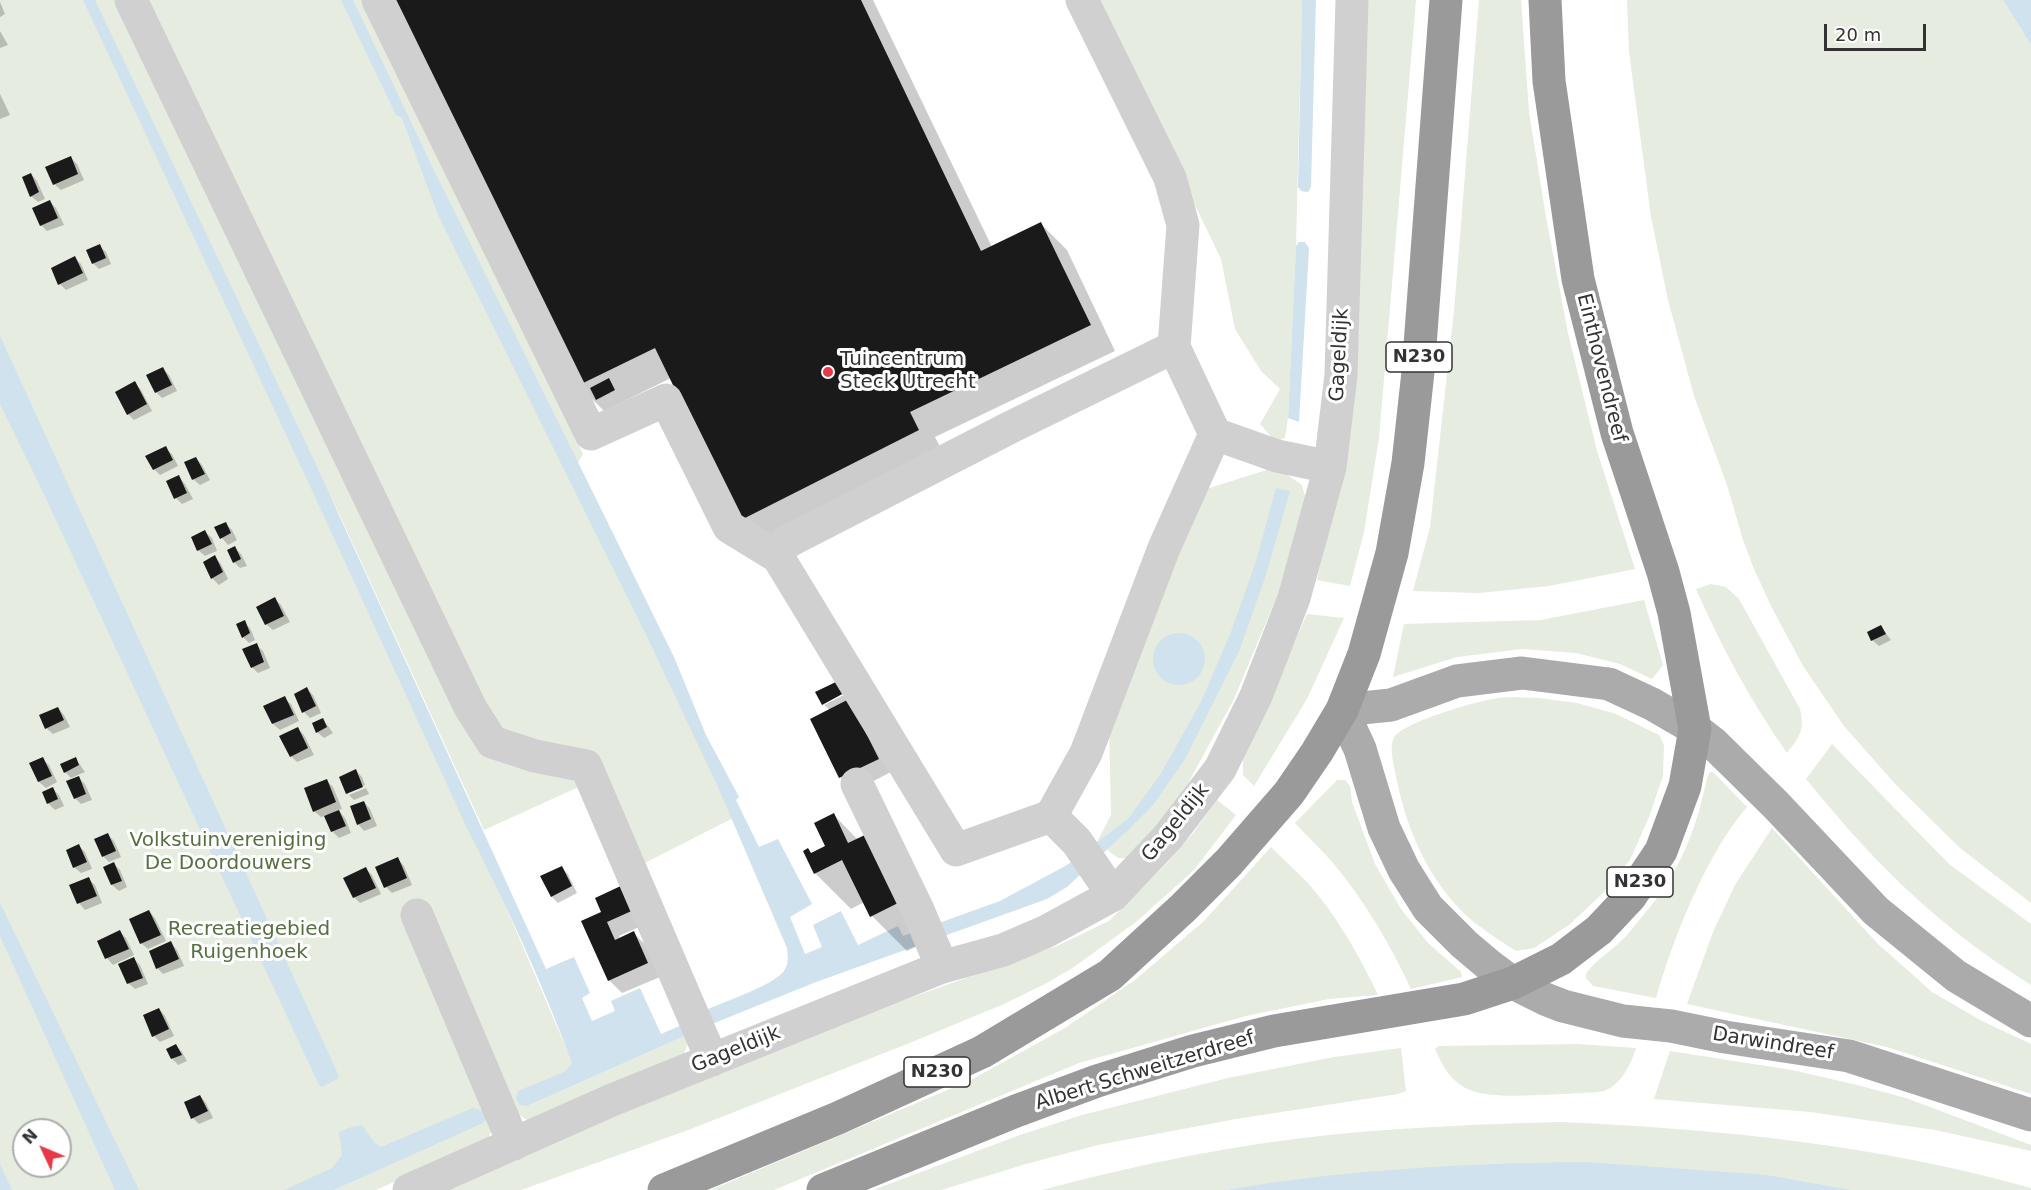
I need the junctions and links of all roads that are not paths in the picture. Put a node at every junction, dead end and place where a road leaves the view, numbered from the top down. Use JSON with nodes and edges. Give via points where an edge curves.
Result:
{"nodes":[{"id":1,"x":131,"y":0,"type":"edge"},
{"id":2,"x":378,"y":0,"type":"edge"},
{"id":3,"x":1082,"y":0,"type":"edge"},
{"id":4,"x":1352,"y":0,"type":"edge"},
{"id":5,"x":1446,"y":0,"type":"edge"},
{"id":6,"x":1545,"y":0,"type":"edge"},
{"id":7,"x":1174,"y":347,"type":"junction"},
{"id":8,"x":1215,"y":434,"type":"junction"},
{"id":9,"x":1330,"y":467,"type":"junction"},
{"id":10,"x":778,"y":557,"type":"junction"},
{"id":11,"x":1341,"y":710,"type":"junction"},
{"id":12,"x":1695,"y":729,"type":"junction"},
{"id":13,"x":857,"y":784,"type":"dead end"},
{"id":14,"x":1052,"y":816,"type":"junction"},
{"id":15,"x":1097,"y":871,"type":"junction"},
{"id":16,"x":417,"y":915,"type":"dead end"},
{"id":17,"x":942,"y":968,"type":"junction"},
{"id":18,"x":1514,"y":983,"type":"junction"},
{"id":19,"x":2031,"y":1021,"type":"edge"},
{"id":20,"x":712,"y":1060,"type":"junction"},
{"id":21,"x":2031,"y":1115,"type":"edge"},
{"id":22,"x":514,"y":1143,"type":"junction"},
{"id":23,"x":410,"y":1190,"type":"edge"},
{"id":24,"x":664,"y":1190,"type":"edge"},
{"id":25,"x":823,"y":1190,"type":"edge"}],
"edges":[{"from":1,"to":20,"type":"street","via":[[470,707],[492,742],[585,766]]},
{"from":2,"to":10,"type":"street","via":[[591,434],[666,400],[729,527]]},
{"from":3,"to":7,"type":"street","via":[[1170,178],[1183,225]]},
{"from":4,"to":9,"type":"street","name":"Gageldijk","via":[[1341,375]]},
{"from":5,"to":11,"type":"highway","number":"N230","via":[[1408,463],[1385,579],[1364,654]]},
{"from":6,"to":12,"type":"highway","name":"Einthovendreef","number":"N230","via":[[1549,81],[1578,279],[1617,433],[1674,613]]},
{"from":7,"to":8,"type":"street"},
{"from":7,"to":10,"type":"street","via":[[785,543]]},
{"from":8,"to":9,"type":"street","via":[[1277,456]]},
{"from":8,"to":14,"type":"street","via":[[1164,548],[1086,753]]},
{"from":9,"to":15,"type":"street","name":"Gageldijk","via":[[1294,598],[1256,696],[1220,769],[1168,837]]},
{"from":10,"to":14,"type":"street","via":[[956,850]]},
{"from":11,"to":12,"type":"main road","via":[[1391,705],[1457,681],[1522,673],[1609,684]]},
{"from":11,"to":18,"type":"main road","name":"Darwindreef","via":[[1360,749],[1384,828],[1428,908]]},
{"from":11,"to":24,"type":"highway","number":"N230","via":[[1288,793],[1229,862],[1110,975],[982,1052],[838,1118]]},
{"from":12,"to":18,"type":"highway","number":"N230","via":[[1685,786],[1662,851],[1630,897],[1580,945]]},
{"from":12,"to":19,"type":"main road","via":[[1736,764],[1876,911],[1956,976]]},
{"from":13,"to":17,"type":"street"},
{"from":14,"to":15,"type":"street"},
{"from":15,"to":17,"type":"street","name":"Gageldijk","via":[[1045,932],[1003,950]]},
{"from":16,"to":22,"type":"street"},
{"from":17,"to":20,"type":"street","name":"Gageldijk"},
{"from":18,"to":21,"type":"main road","name":"Darwindreef","via":[[1563,1006],[1623,1021],[1850,1056]]},
{"from":18,"to":25,"type":"highway","name":"Albert Schweitzerdreef","number":"N230","via":[[1464,999],[1274,1031],[1193,1052],[1086,1085]]},
{"from":20,"to":22,"type":"street","name":"Gageldijk"},
{"from":22,"to":23,"type":"street","name":"Gageldijk"}]}
